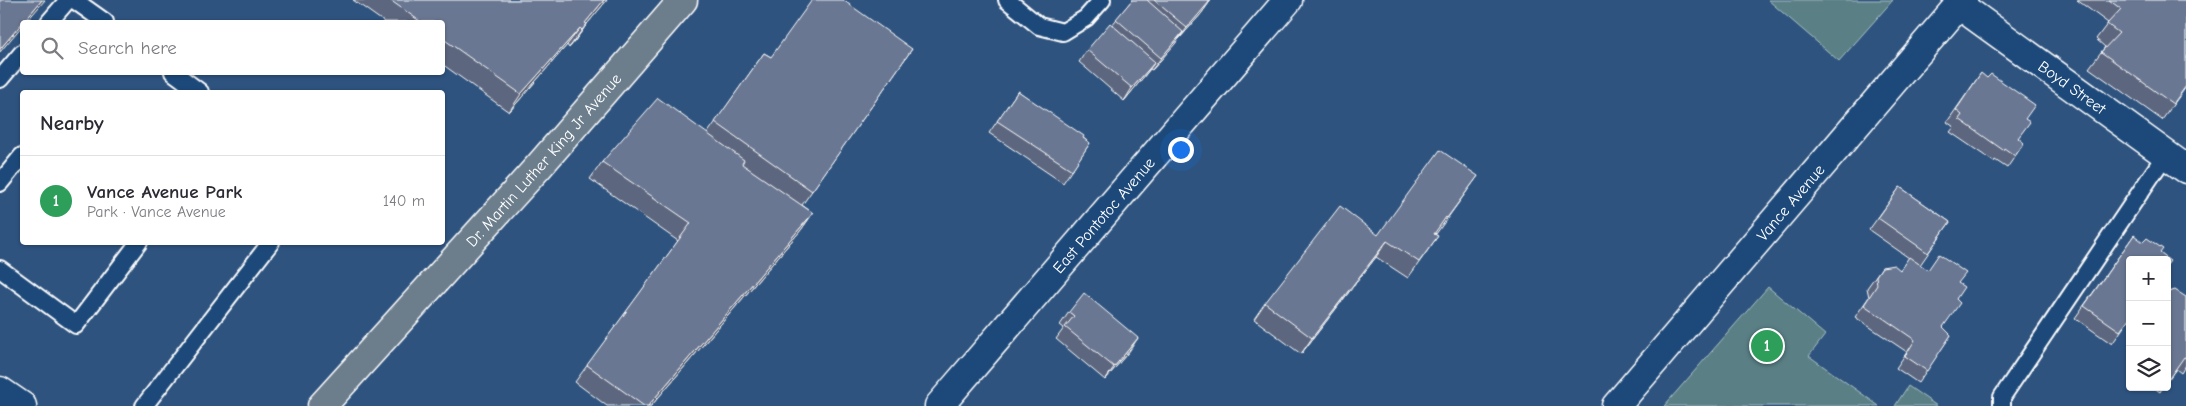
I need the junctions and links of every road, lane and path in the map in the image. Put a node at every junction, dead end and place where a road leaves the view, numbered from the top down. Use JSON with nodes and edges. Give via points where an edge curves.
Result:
{"nodes":[{"id":1,"x":68,"y":0,"type":"edge"},
{"id":2,"x":74,"y":0,"type":"edge"},
{"id":3,"x":683,"y":0,"type":"edge"},
{"id":4,"x":1007,"y":0,"type":"edge"},
{"id":5,"x":1102,"y":0,"type":"edge"},
{"id":6,"x":1288,"y":0,"type":"edge"},
{"id":7,"x":1961,"y":2,"type":"edge"},
{"id":8,"x":51,"y":20,"type":"edge"},
{"id":9,"x":102,"y":20,"type":"edge"},
{"id":10,"x":20,"y":55,"type":"edge"},
{"id":11,"x":176,"y":75,"type":"edge"},
{"id":12,"x":0,"y":79,"type":"edge"},
{"id":13,"x":197,"y":90,"type":"edge"},
{"id":14,"x":20,"y":158,"type":"edge"},
{"id":15,"x":2176,"y":162,"type":"edge"},
{"id":16,"x":0,"y":183,"type":"edge"},
{"id":17,"x":137,"y":245,"type":"edge"},
{"id":18,"x":269,"y":245,"type":"edge"},
{"id":19,"x":0,"y":269,"type":"edge"},
{"id":20,"x":0,"y":391,"type":"edge"},
{"id":21,"x":22,"y":406,"type":"edge"},
{"id":22,"x":144,"y":406,"type":"edge"},
{"id":23,"x":322,"y":406,"type":"edge"},
{"id":24,"x":938,"y":406,"type":"edge"},
{"id":25,"x":1616,"y":406,"type":"edge"},
{"id":26,"x":2002,"y":406,"type":"edge"}],
"edges":[{"from":1,"to":8,"type":"lane"},
{"from":2,"to":9,"type":"lane"},
{"from":3,"to":23,"type":"main road","name":"Dr. Martin Luther King Jr Avenue"},
{"from":4,"to":5,"type":"lane","via":[[1039,26],[1063,32],[1086,18]]},
{"from":6,"to":24,"type":"street","name":"East Pontotoc Avenue"},
{"from":7,"to":15,"type":"street","name":"Boyd Street"},
{"from":7,"to":25,"type":"street","name":"Vance Avenue"},
{"from":10,"to":12,"type":"lane"},
{"from":11,"to":13,"type":"lane"},
{"from":14,"to":16,"type":"lane"},
{"from":15,"to":26,"type":"lane","via":[[2002,397]]},
{"from":17,"to":19,"type":"lane","via":[[76,325]]},
{"from":18,"to":22,"type":"lane"},
{"from":20,"to":21,"type":"street"}]}
